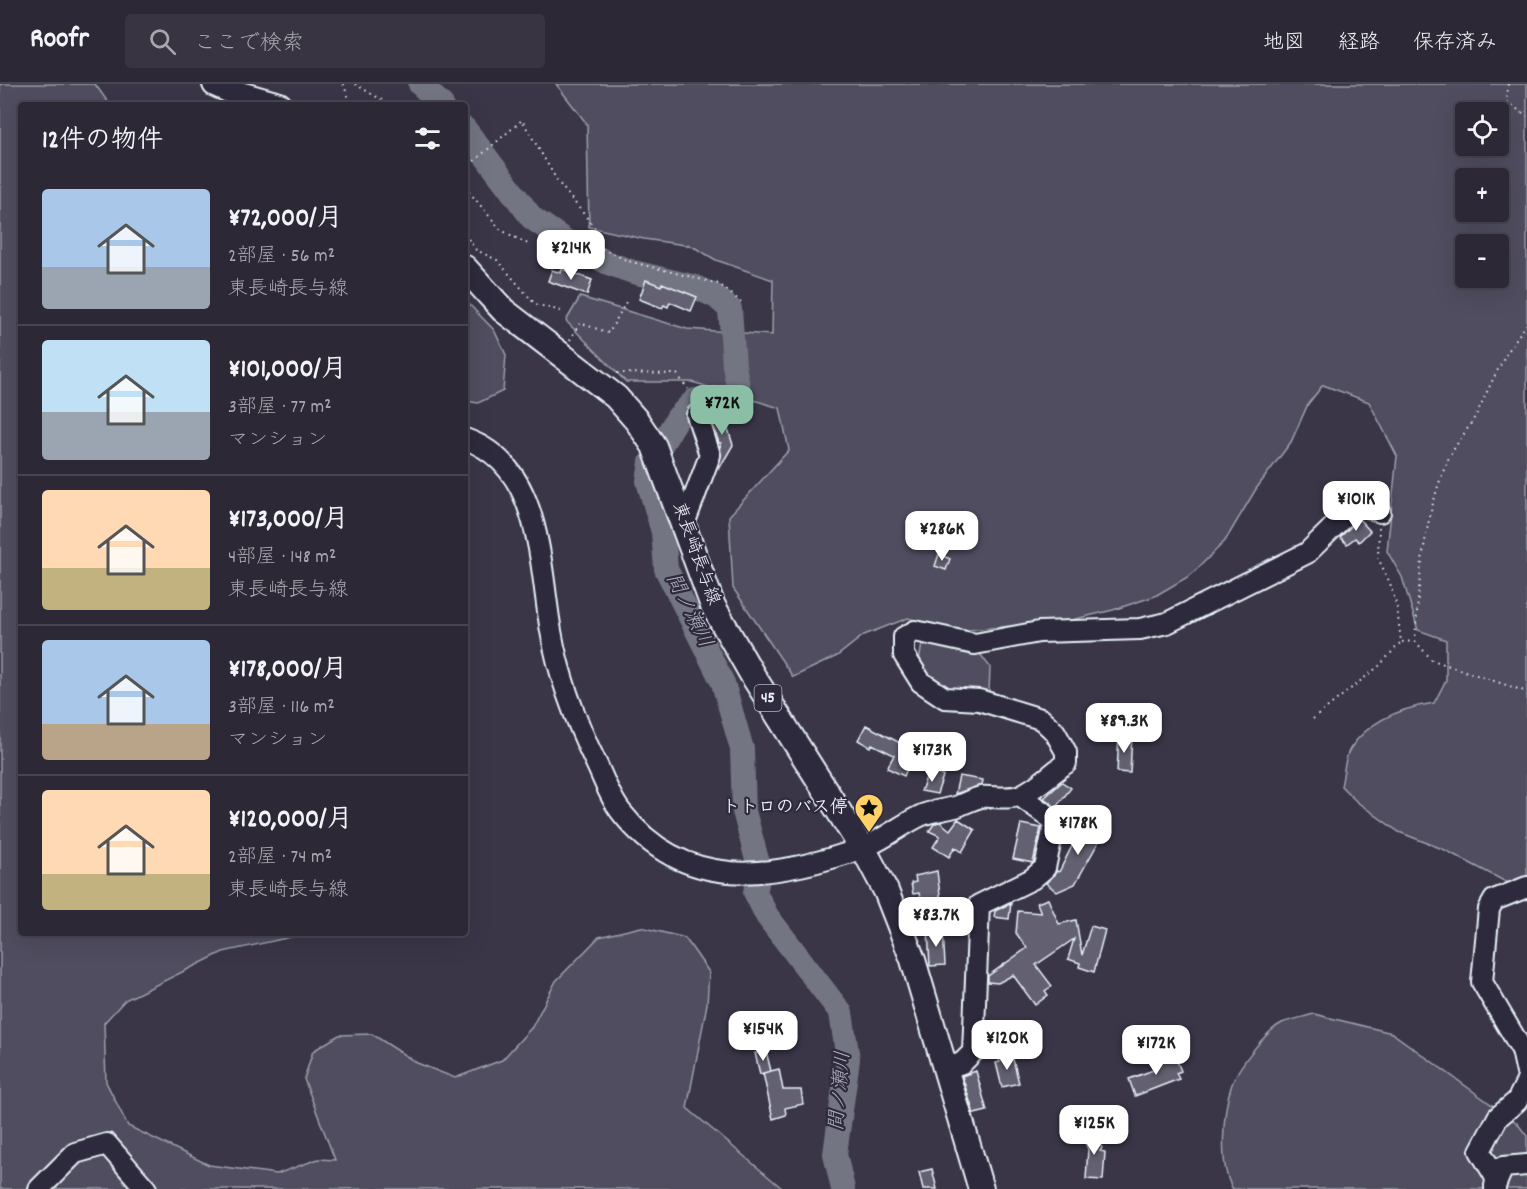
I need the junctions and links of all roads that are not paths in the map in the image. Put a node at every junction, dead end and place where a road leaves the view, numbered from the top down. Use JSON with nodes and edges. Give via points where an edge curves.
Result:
{"nodes":[{"id":1,"x":215,"y":84,"type":"edge"},
{"id":2,"x":268,"y":102,"type":"edge"},
{"id":3,"x":468,"y":271,"type":"edge"},
{"id":4,"x":697,"y":415,"type":"dead end"},
{"id":5,"x":468,"y":440,"type":"edge"},
{"id":6,"x":1380,"y":512,"type":"road end"},
{"id":7,"x":684,"y":524,"type":"junction"},
{"id":8,"x":1020,"y":796,"type":"junction"},
{"id":9,"x":861,"y":849,"type":"junction"},
{"id":10,"x":1527,"y":887,"type":"edge"},
{"id":11,"x":944,"y":1069,"type":"junction"},
{"id":12,"x":1527,"y":1073,"type":"edge"},
{"id":13,"x":1527,"y":1081,"type":"edge"},
{"id":14,"x":1527,"y":1165,"type":"edge"},
{"id":15,"x":1495,"y":1187,"type":"edge"},
{"id":16,"x":39,"y":1189,"type":"edge"},
{"id":17,"x":146,"y":1189,"type":"edge"},
{"id":18,"x":981,"y":1189,"type":"edge"}],
"edges":[{"from":1,"to":2,"type":"main road"},
{"from":3,"to":7,"type":"main road","name":"東長崎長与線","number":"45","via":[[503,310],[591,376],[638,421],[654,446]]},
{"from":4,"to":7,"type":"street","via":[[710,455]]},
{"from":5,"to":9,"type":"street","via":[[496,455],[516,479],[532,514],[558,668],[581,733],[620,811],[642,836],[662,851],[696,867],[723,872],[776,871]]},
{"from":6,"to":8,"type":"street","via":[[1358,503],[1307,553],[1167,623],[1140,629],[1039,632],[975,644],[915,632],[904,637],[904,655],[921,682],[945,698],[990,703],[1041,719],[1055,732],[1066,752],[1066,763]]},
{"from":7,"to":9,"type":"main road","name":"東長崎長与線","number":"45","via":[[713,606]]},
{"from":8,"to":9,"type":"street","via":[[978,797],[922,815]]},
{"from":8,"to":11,"type":"street","via":[[1055,820],[1045,868],[1032,879],[979,905],[973,1052],[962,1063]]},
{"from":9,"to":11,"type":"main road","name":"東長崎長与線","number":"45","via":[[886,891],[900,925]]},
{"from":10,"to":12,"type":"street","via":[[1494,900],[1489,909],[1482,982],[1522,1050]]},
{"from":11,"to":18,"type":"main road","name":"東長崎長与線","number":"45"},
{"from":13,"to":15,"type":"street","via":[[1517,1101],[1498,1117],[1480,1151],[1496,1178]]},
{"from":14,"to":15,"type":"street","via":[[1503,1167]]},
{"from":16,"to":17,"type":"street","via":[[75,1153],[107,1144]]}]}
